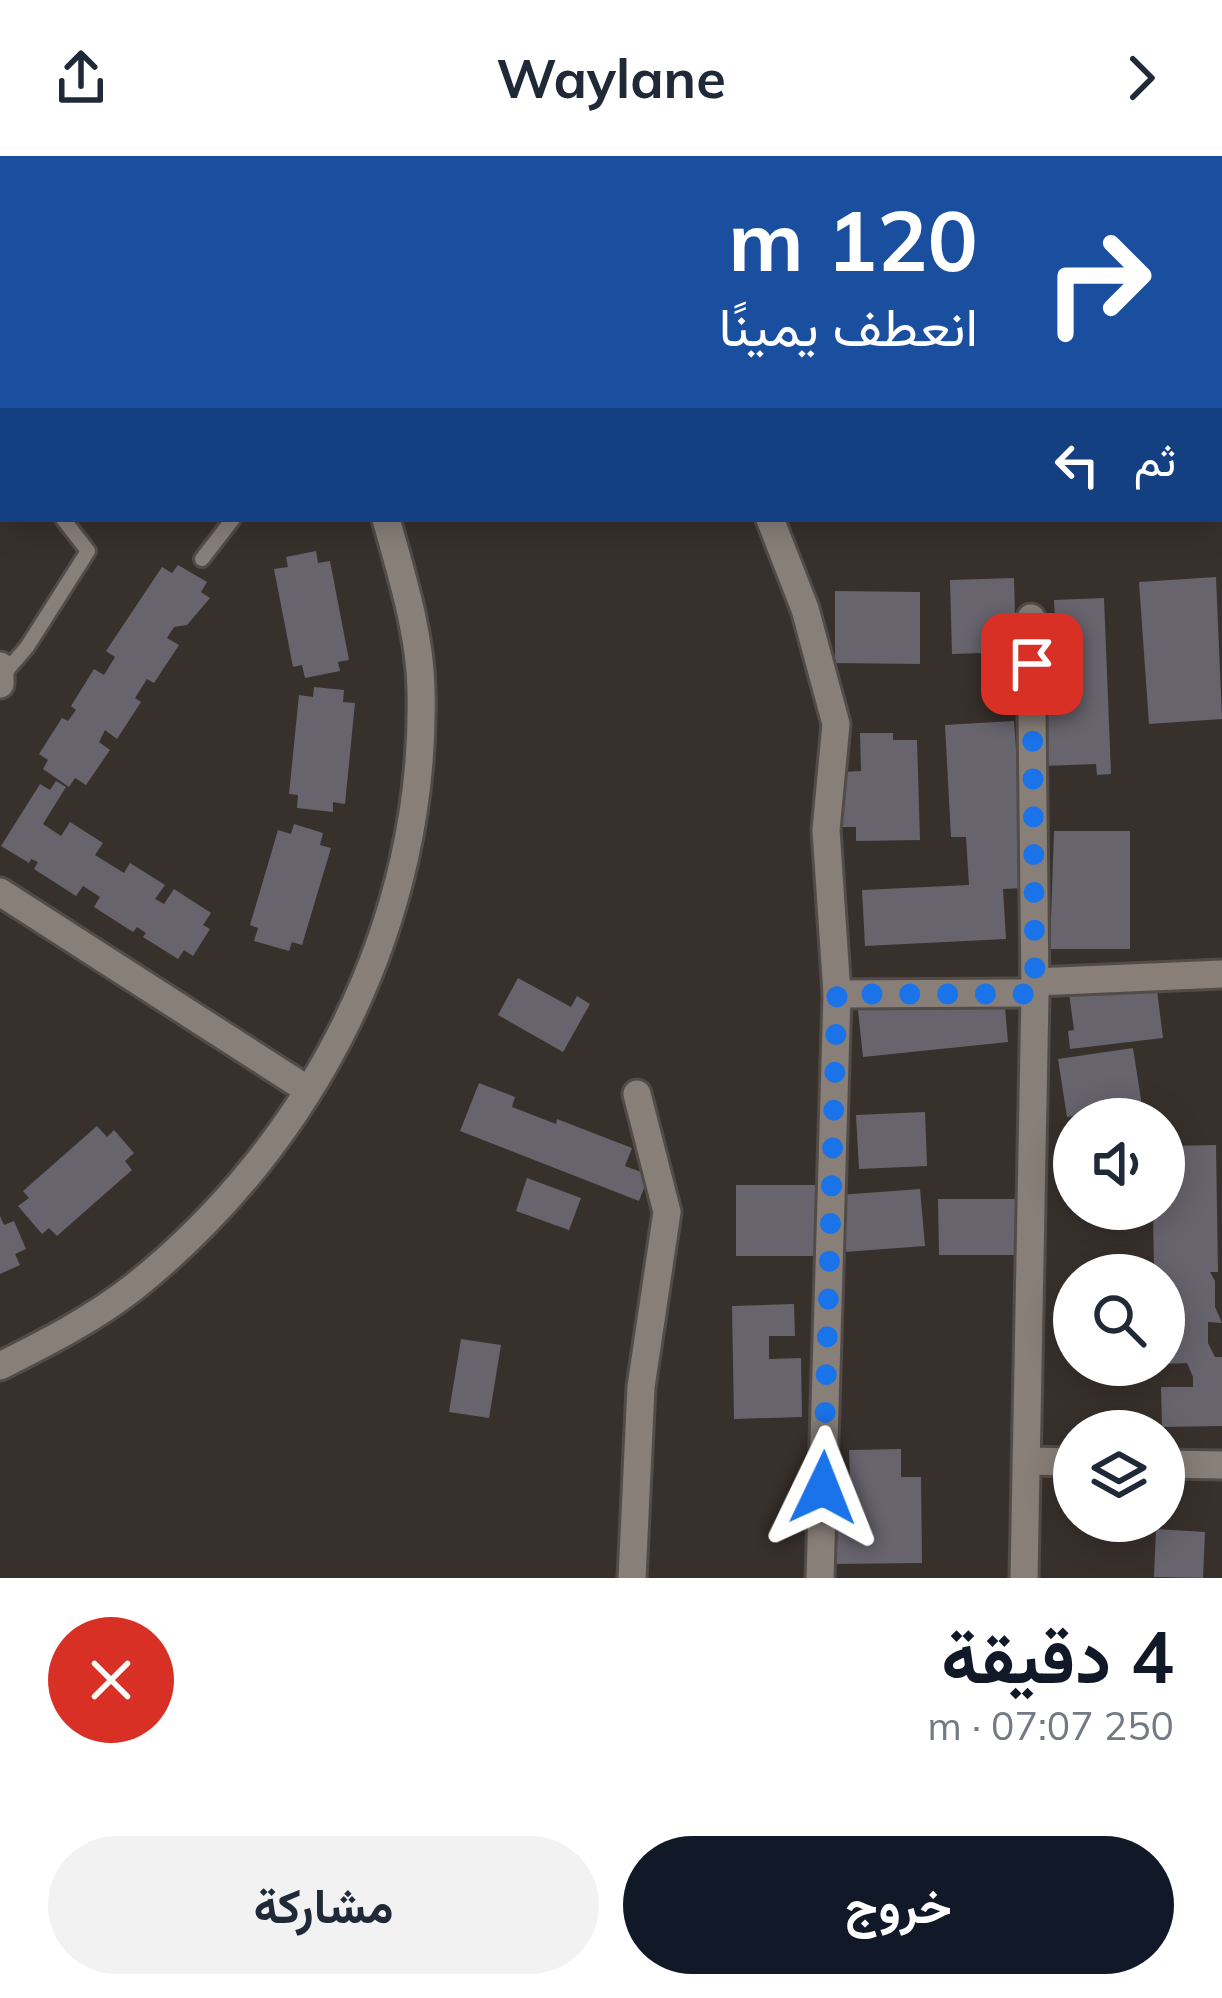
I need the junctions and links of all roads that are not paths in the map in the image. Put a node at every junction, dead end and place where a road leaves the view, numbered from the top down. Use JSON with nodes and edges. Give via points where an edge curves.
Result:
{"nodes":[{"id":1,"x":65,"y":522,"type":"edge"},
{"id":2,"x":231,"y":522,"type":"edge"},
{"id":3,"x":387,"y":522,"type":"edge"},
{"id":4,"x":771,"y":522,"type":"edge"},
{"id":5,"x":202,"y":559,"type":"dead end"},
{"id":6,"x":1031,"y":618,"type":"dead end"},
{"id":7,"x":0,"y":666,"type":"edge"},
{"id":8,"x":1,"y":680,"type":"edge"},
{"id":9,"x":0,"y":892,"type":"edge"},
{"id":10,"x":1222,"y":974,"type":"edge"},
{"id":11,"x":1035,"y":988,"type":"junction"},
{"id":12,"x":837,"y":994,"type":"junction"},
{"id":13,"x":308,"y":1090,"type":"junction"},
{"id":14,"x":637,"y":1094,"type":"dead end"},
{"id":15,"x":0,"y":1366,"type":"edge"},
{"id":16,"x":1027,"y":1461,"type":"junction"},
{"id":17,"x":1053,"y":1462,"type":"edge"},
{"id":18,"x":1185,"y":1464,"type":"edge"},
{"id":19,"x":1222,"y":1465,"type":"edge"},
{"id":20,"x":632,"y":1578,"type":"edge"},
{"id":21,"x":820,"y":1578,"type":"edge"},
{"id":22,"x":1024,"y":1578,"type":"edge"}],
"edges":[{"from":1,"to":8,"type":"lane","via":[[88,551]]},
{"from":2,"to":5,"type":"lane"},
{"from":3,"to":13,"type":"street","via":[[421,686],[418,783],[374,966]]},
{"from":4,"to":12,"type":"street","via":[[806,609],[836,724],[826,830]]},
{"from":6,"to":11,"type":"street"},
{"from":7,"to":8,"type":"street"},
{"from":9,"to":13,"type":"street"},
{"from":10,"to":11,"type":"street"},
{"from":11,"to":12,"type":"street"},
{"from":11,"to":16,"type":"street"},
{"from":12,"to":21,"type":"street"},
{"from":13,"to":15,"type":"street","via":[[256,1166],[133,1287]]},
{"from":14,"to":20,"type":"street","via":[[667,1212],[641,1387]]},
{"from":16,"to":17,"type":"street"},
{"from":16,"to":22,"type":"street"},
{"from":18,"to":19,"type":"street"}]}
